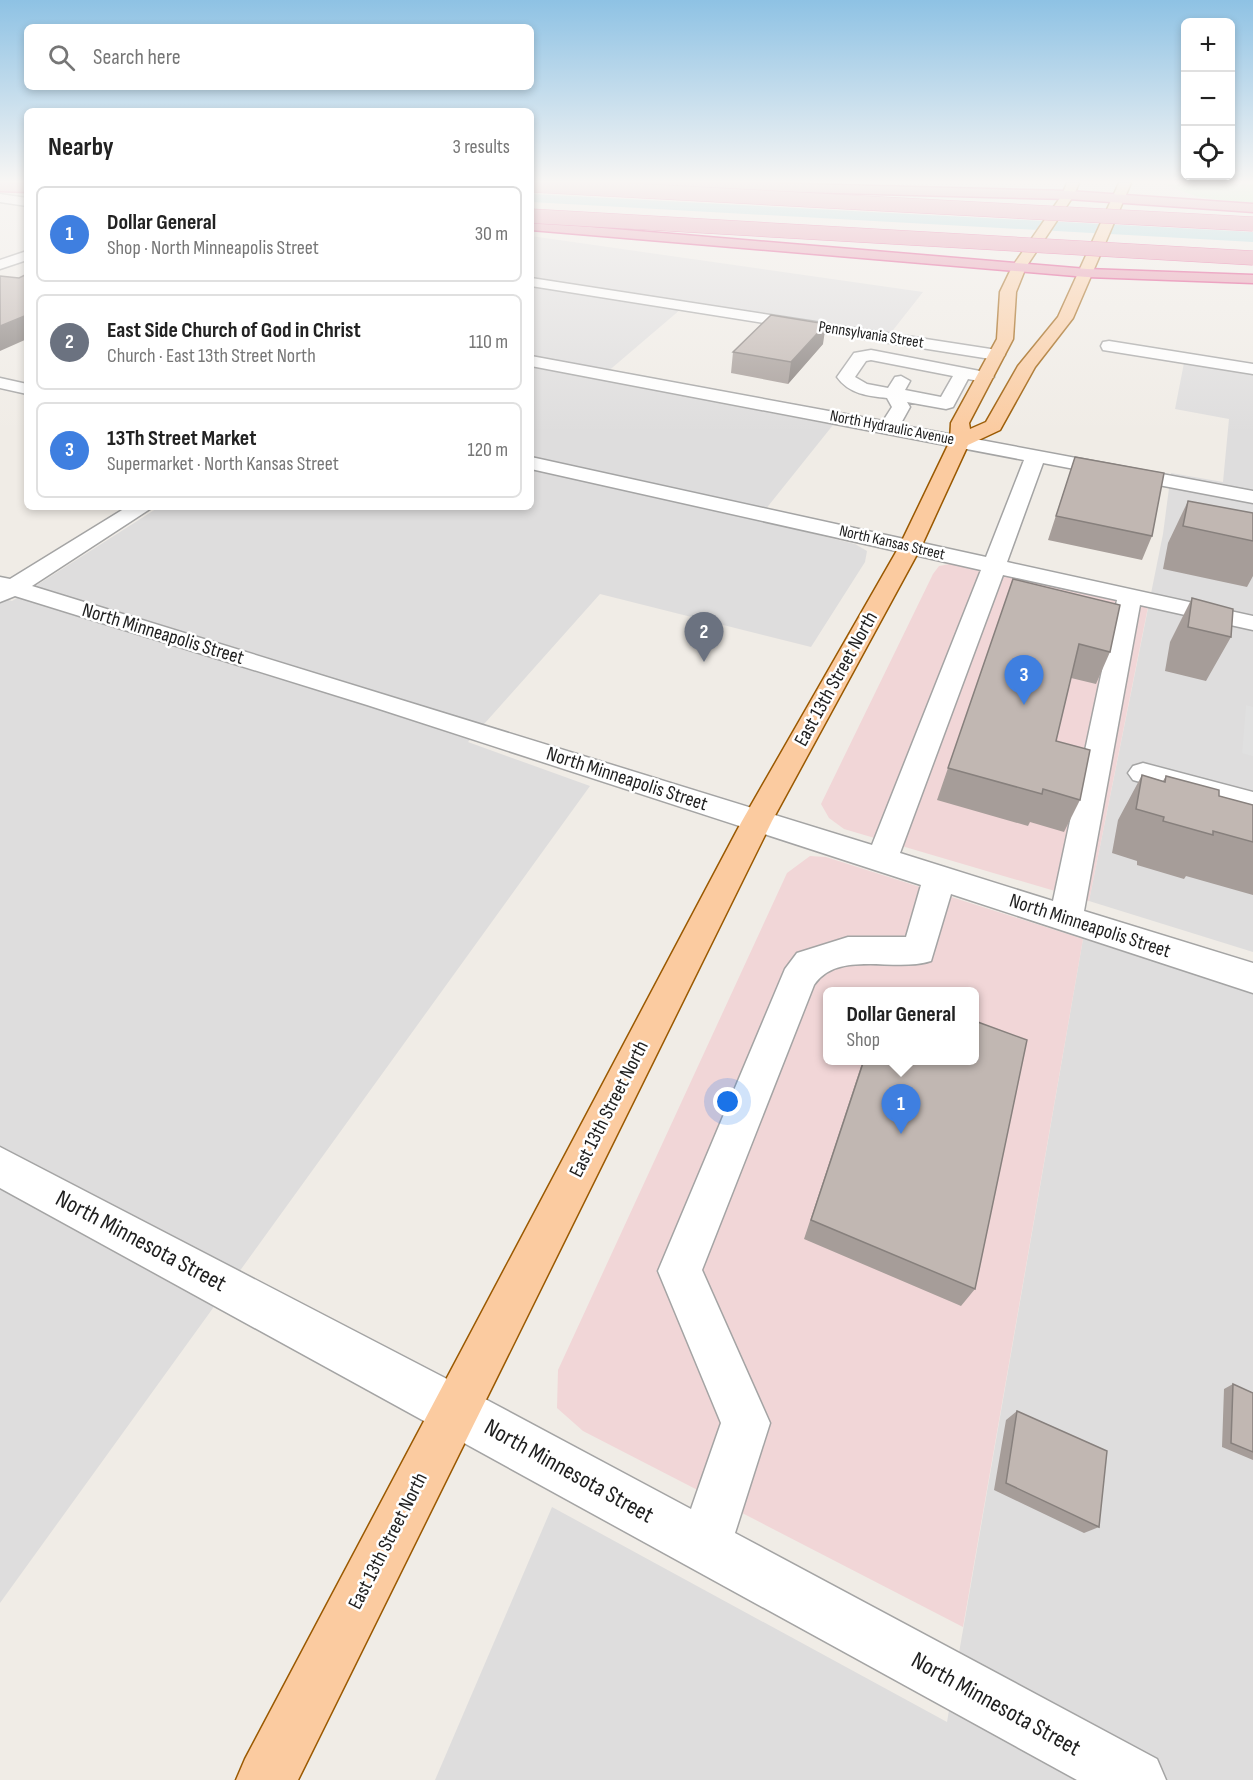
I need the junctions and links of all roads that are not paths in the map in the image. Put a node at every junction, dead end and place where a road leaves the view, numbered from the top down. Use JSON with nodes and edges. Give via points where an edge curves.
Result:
{"nodes":[{"id":1,"x":1007,"y":266,"type":"edge"},
{"id":2,"x":1066,"y":266,"type":"edge"},
{"id":3,"x":1090,"y":266,"type":"edge"},
{"id":4,"x":1019,"y":267,"type":"junction"},
{"id":5,"x":1087,"y":273,"type":"junction"},
{"id":6,"x":1253,"y":279,"type":"edge"},
{"id":7,"x":534,"y":282,"type":"edge"},
{"id":8,"x":1109,"y":346,"type":"dead end"},
{"id":9,"x":997,"y":355,"type":"junction"},
{"id":10,"x":534,"y":362,"type":"edge"},
{"id":11,"x":912,"y":364,"type":"junction"},
{"id":12,"x":1253,"y":369,"type":"edge"},
{"id":13,"x":963,"y":373,"type":"junction"},
{"id":14,"x":985,"y":377,"type":"junction"},
{"id":15,"x":0,"y":383,"type":"edge"},
{"id":16,"x":24,"y":388,"type":"edge"},
{"id":17,"x":894,"y":394,"type":"junction"},
{"id":18,"x":888,"y":428,"type":"junction"},
{"id":19,"x":960,"y":441,"type":"junction"},
{"id":20,"x":1036,"y":456,"type":"junction"},
{"id":21,"x":534,"y":463,"type":"edge"},
{"id":22,"x":1253,"y":496,"type":"edge"},
{"id":23,"x":137,"y":510,"type":"edge"},
{"id":24,"x":910,"y":547,"type":"junction"},
{"id":25,"x":994,"y":566,"type":"junction"},
{"id":26,"x":4,"y":589,"type":"edge"},
{"id":27,"x":1130,"y":596,"type":"junction"},
{"id":28,"x":1253,"y":623,"type":"edge"},
{"id":29,"x":1143,"y":773,"type":"edge"},
{"id":30,"x":1253,"y":803,"type":"edge"},
{"id":31,"x":758,"y":821,"type":"junction"},
{"id":32,"x":882,"y":860,"type":"junction"},
{"id":33,"x":939,"y":878,"type":"junction"},
{"id":34,"x":1066,"y":919,"type":"junction"},
{"id":35,"x":1253,"y":978,"type":"edge"},
{"id":36,"x":0,"y":1166,"type":"edge"},
{"id":37,"x":455,"y":1409,"type":"junction"},
{"id":38,"x":705,"y":1545,"type":"junction"},
{"id":39,"x":266,"y":1780,"type":"edge"},
{"id":40,"x":1136,"y":1780,"type":"edge"}],
"edges":[{"from":1,"to":4,"type":"highway"},
{"from":2,"to":5,"type":"highway"},
{"from":3,"to":5,"type":"main road"},
{"from":4,"to":5,"type":"highway"},
{"from":4,"to":9,"type":"main road","name":"East 13th Street North","via":[[1008,292],[1005,339]]},
{"from":5,"to":6,"type":"highway"},
{"from":5,"to":19,"type":"main road","via":[[1065,318],[1027,366],[993,426]]},
{"from":7,"to":9,"type":"street","name":"Pennsylvania Street"},
{"from":8,"to":12,"type":"street"},
{"from":9,"to":14,"type":"main road","name":"East 13th Street North"},
{"from":10,"to":18,"type":"street","name":"North Hydraulic Avenue"},
{"from":11,"to":13,"type":"street"},
{"from":11,"to":17,"type":"street"},
{"from":11,"to":17,"type":"street","via":[[864,355],[846,376],[862,388]]},
{"from":13,"to":14,"type":"street"},
{"from":13,"to":17,"type":"street","via":[[946,403]]},
{"from":14,"to":19,"type":"main road","name":"East 13th Street North","via":[[960,423]]},
{"from":15,"to":16,"type":"street"},
{"from":17,"to":18,"type":"street","via":[[901,407]]},
{"from":18,"to":19,"type":"street","name":"North Hydraulic Avenue"},
{"from":19,"to":20,"type":"street","name":"North Hydraulic Avenue"},
{"from":19,"to":24,"type":"main road","name":"East 13th Street North"},
{"from":20,"to":22,"type":"street","name":"North Hydraulic Avenue"},
{"from":20,"to":25,"type":"street"},
{"from":21,"to":24,"type":"street","name":"North Kansas Street"},
{"from":23,"to":26,"type":"street"},
{"from":24,"to":25,"type":"street","name":"North Kansas Street"},
{"from":24,"to":31,"type":"main road","name":"East 13th Street North"},
{"from":25,"to":27,"type":"street","name":"North Kansas Street"},
{"from":25,"to":32,"type":"street"},
{"from":26,"to":31,"type":"street","name":"North Minneapolis Street","via":[[377,699]]},
{"from":27,"to":28,"type":"street","name":"North Kansas Street"},
{"from":27,"to":34,"type":"street"},
{"from":29,"to":30,"type":"street"},
{"from":31,"to":32,"type":"street","name":"North Minneapolis Street"},
{"from":31,"to":37,"type":"main road","name":"East 13th Street North"},
{"from":32,"to":33,"type":"street","name":"North Minneapolis Street"},
{"from":33,"to":34,"type":"street","name":"North Minneapolis Street"},
{"from":33,"to":38,"type":"street","via":[[919,951],[848,951],[809,963],[798,979],[680,1271],[746,1423]]},
{"from":34,"to":35,"type":"street","name":"North Minneapolis Street"},
{"from":36,"to":37,"type":"street","name":"North Minnesota Street"},
{"from":37,"to":38,"type":"street","name":"North Minnesota Street"},
{"from":37,"to":39,"type":"main road","name":"East 13th Street North"},
{"from":38,"to":40,"type":"street","name":"North Minnesota Street"}]}
